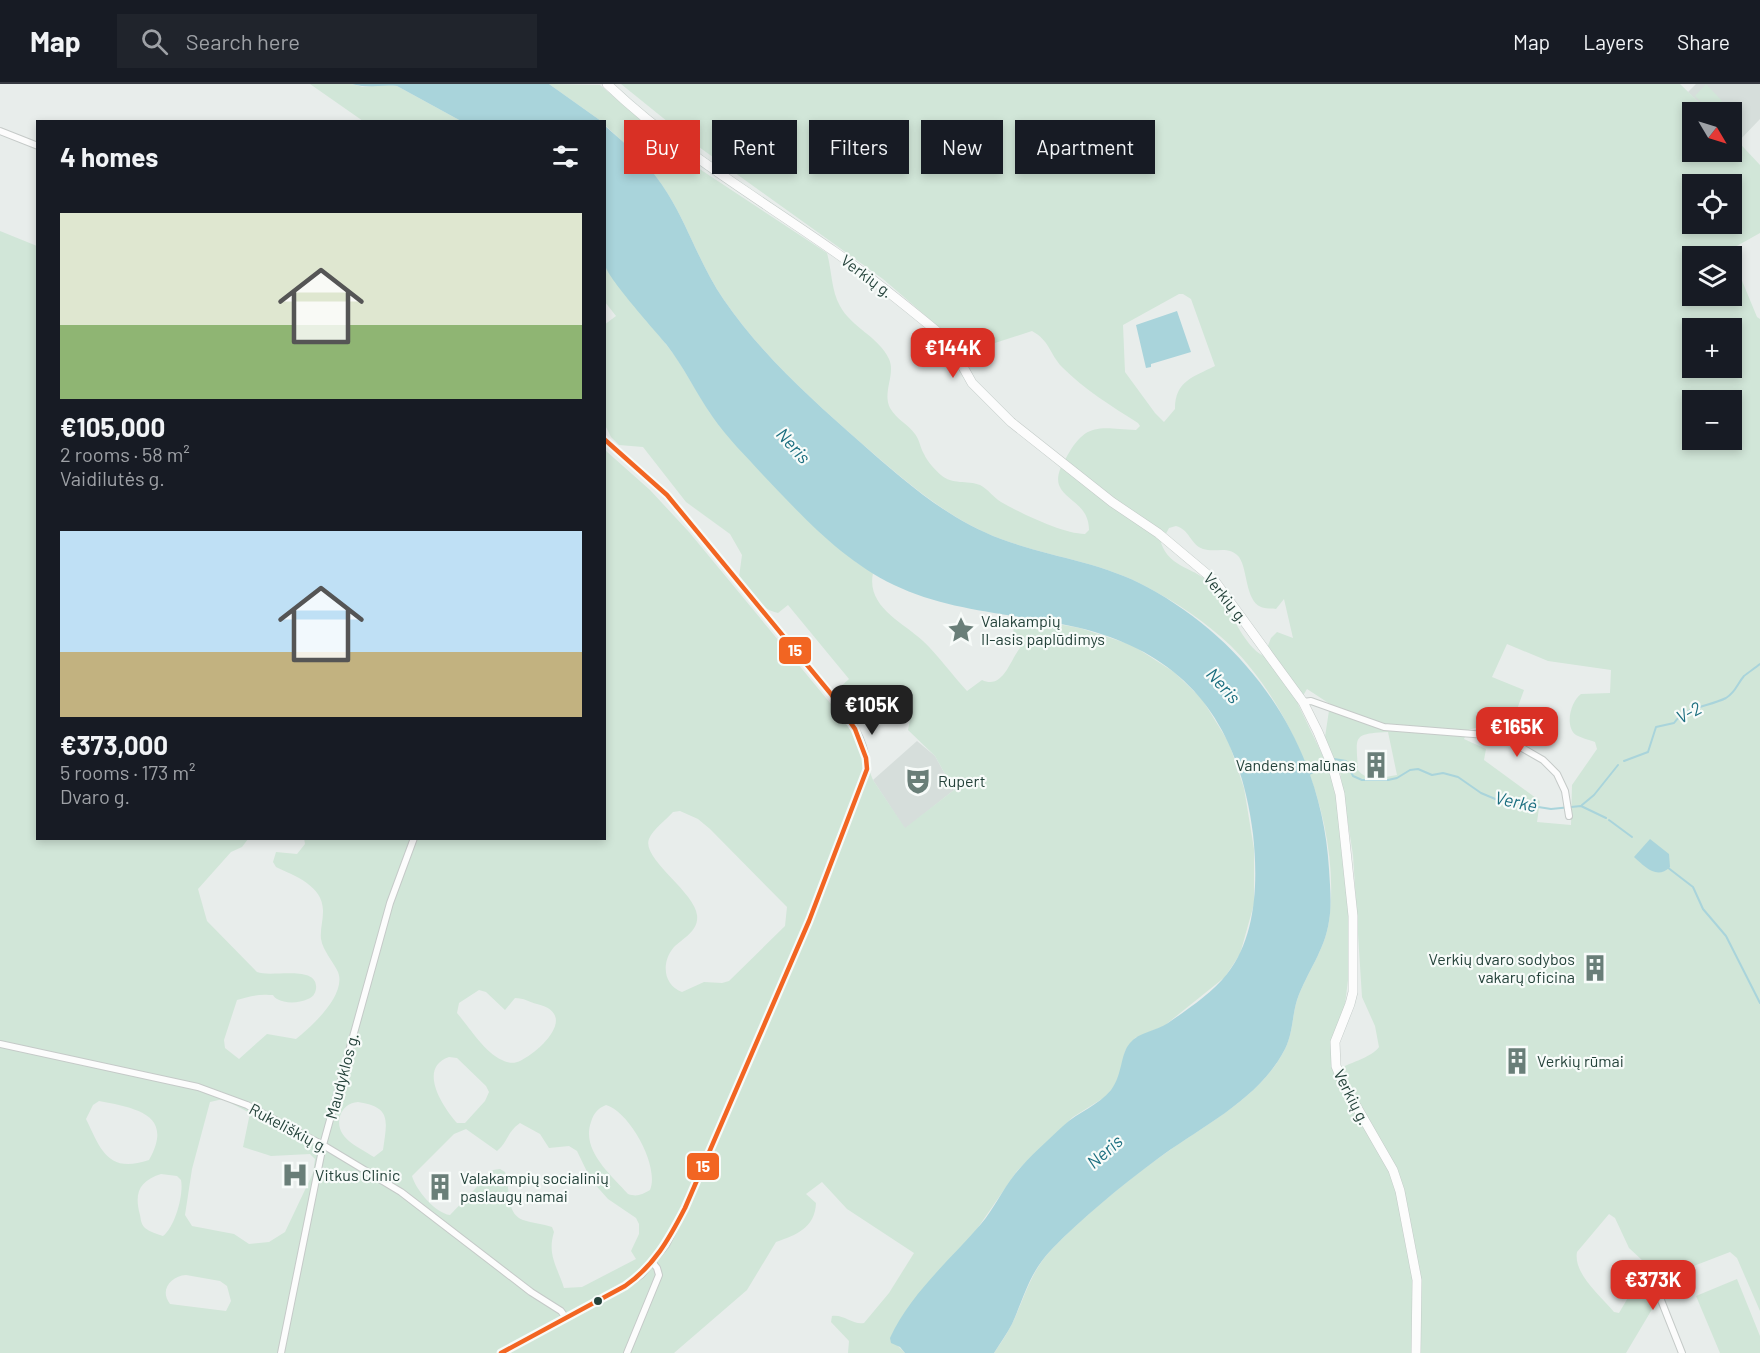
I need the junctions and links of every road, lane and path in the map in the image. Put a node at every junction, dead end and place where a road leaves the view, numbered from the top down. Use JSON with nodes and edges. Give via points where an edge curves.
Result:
{"nodes":[{"id":1,"x":607,"y":84,"type":"edge"},
{"id":2,"x":0,"y":131,"type":"edge"},
{"id":3,"x":36,"y":145,"type":"edge"},
{"id":4,"x":606,"y":441,"type":"edge"},
{"id":5,"x":1303,"y":702,"type":"junction"},
{"id":6,"x":1569,"y":816,"type":"dead end"},
{"id":7,"x":413,"y":840,"type":"edge"},
{"id":8,"x":0,"y":1044,"type":"edge"},
{"id":9,"x":323,"y":1145,"type":"junction"},
{"id":10,"x":653,"y":1263,"type":"junction"},
{"id":11,"x":1662,"y":1267,"type":"dead end"},
{"id":12,"x":566,"y":1318,"type":"junction"},
{"id":13,"x":281,"y":1353,"type":"edge"},
{"id":14,"x":501,"y":1353,"type":"edge"},
{"id":15,"x":627,"y":1353,"type":"edge"},
{"id":16,"x":1416,"y":1353,"type":"edge"},
{"id":17,"x":1682,"y":1353,"type":"edge"}],
"edges":[{"from":1,"to":5,"type":"main road","name":"Verkių g.","via":[[685,150],[836,252],[939,333],[972,382],[1011,422],[1214,580]]},
{"from":2,"to":3,"type":"street"},
{"from":4,"to":10,"type":"street","via":[[667,495],[770,619],[853,723],[867,759],[864,780],[809,921],[685,1208]]},
{"from":5,"to":6,"type":"street","via":[[1311,700],[1384,727],[1486,735],[1510,741],[1550,766],[1563,784]]},
{"from":5,"to":16,"type":"main road","name":"Verkių g.","via":[[1337,779],[1349,858],[1354,975],[1350,1004],[1335,1042],[1336,1066],[1393,1170],[1400,1191],[1416,1264]]},
{"from":7,"to":9,"type":"street","name":"Maudyklos g.","via":[[390,903]]},
{"from":8,"to":9,"type":"street","name":"Rukeliškių g.","via":[[198,1086]]},
{"from":9,"to":12,"type":"street","name":"Rukeliškių g.","via":[[401,1192]]},
{"from":9,"to":13,"type":"street","name":"Maudyklos g."},
{"from":10,"to":12,"type":"street","via":[[625,1286]]},
{"from":10,"to":15,"type":"street","via":[[659,1275]]},
{"from":11,"to":17,"type":"street","via":[[1659,1295]]},
{"from":12,"to":14,"type":"street"}]}
